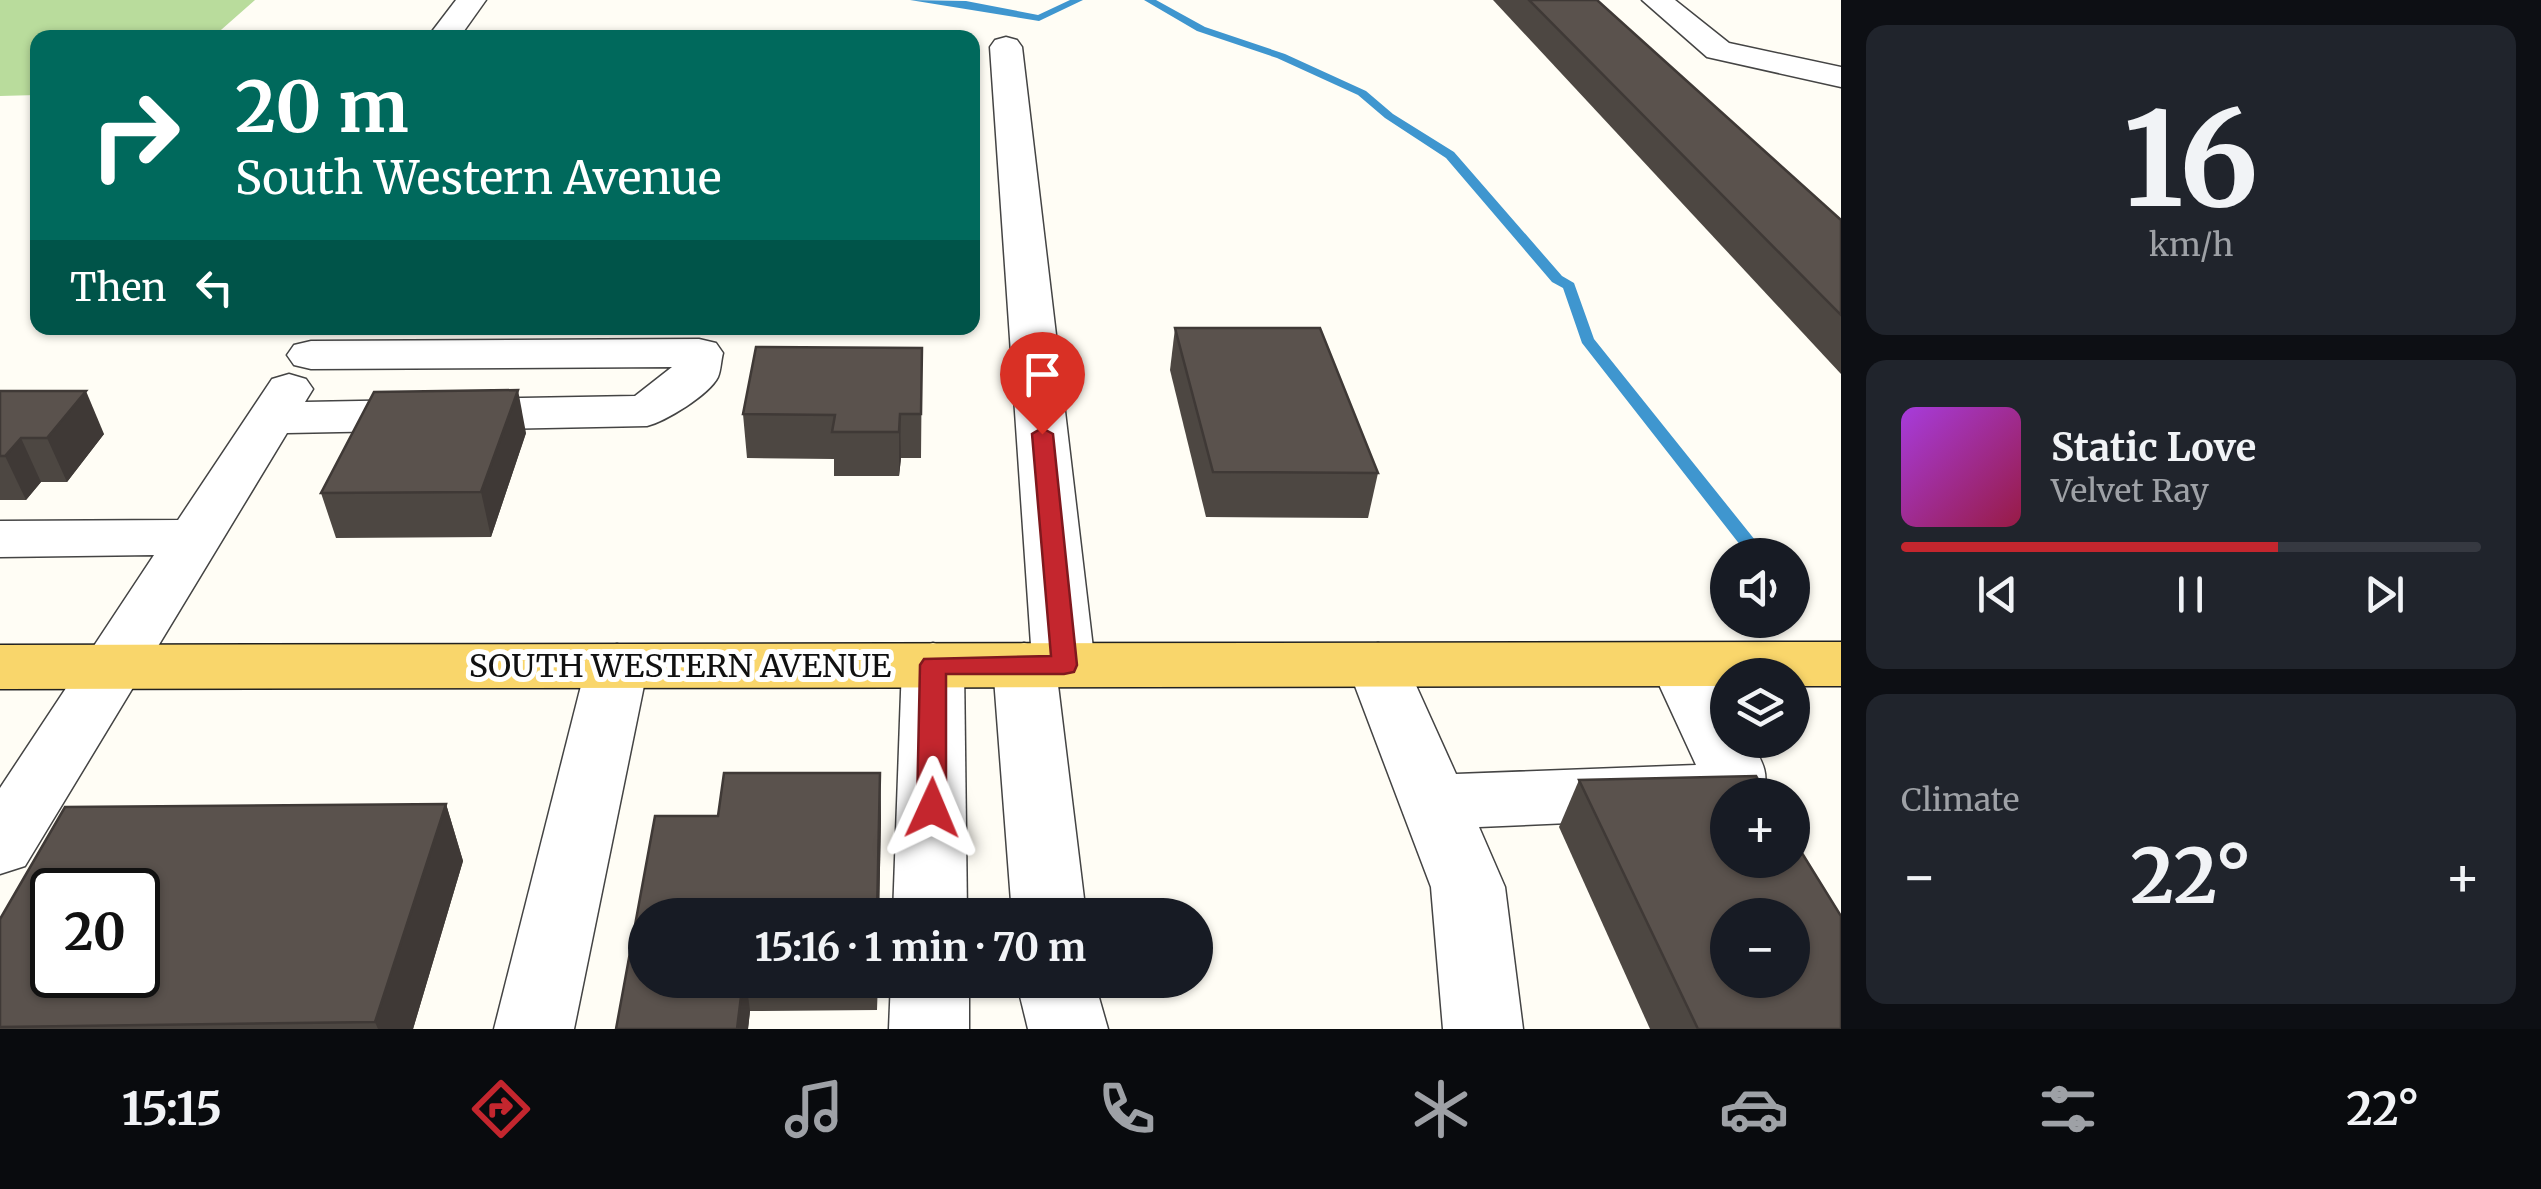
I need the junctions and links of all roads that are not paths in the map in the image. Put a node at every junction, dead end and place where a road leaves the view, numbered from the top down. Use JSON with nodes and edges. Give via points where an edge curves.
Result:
{"nodes":[{"id":1,"x":470,"y":0,"type":"edge"},
{"id":2,"x":1657,"y":0,"type":"edge"},
{"id":3,"x":449,"y":30,"type":"edge"},
{"id":4,"x":1006,"y":47,"type":"dead end"},
{"id":5,"x":1841,"y":77,"type":"edge"},
{"id":6,"x":320,"y":341,"type":"edge"},
{"id":7,"x":272,"y":418,"type":"junction"},
{"id":8,"x":196,"y":537,"type":"junction"},
{"id":9,"x":0,"y":539,"type":"edge"},
{"id":10,"x":1841,"y":664,"type":"edge"},
{"id":11,"x":933,"y":665,"type":"junction"},
{"id":12,"x":1044,"y":665,"type":"junction"},
{"id":13,"x":1378,"y":665,"type":"junction"},
{"id":14,"x":1681,"y":665,"type":"junction"},
{"id":15,"x":114,"y":666,"type":"junction"},
{"id":16,"x":617,"y":666,"type":"junction"},
{"id":17,"x":0,"y":667,"type":"edge"},
{"id":18,"x":1433,"y":802,"type":"junction"},
{"id":19,"x":0,"y":846,"type":"edge"},
{"id":20,"x":930,"y":898,"type":"edge"},
{"id":21,"x":1048,"y":898,"type":"edge"},
{"id":22,"x":930,"y":998,"type":"edge"},
{"id":23,"x":1060,"y":998,"type":"edge"},
{"id":24,"x":534,"y":1029,"type":"edge"},
{"id":25,"x":929,"y":1029,"type":"edge"},
{"id":26,"x":1068,"y":1029,"type":"edge"},
{"id":27,"x":1483,"y":1029,"type":"edge"}],
"edges":[{"from":1,"to":3,"type":"street"},
{"from":2,"to":5,"type":"street","via":[[1718,50]]},
{"from":4,"to":12,"type":"street"},
{"from":6,"to":7,"type":"street"},
{"from":6,"to":7,"type":"street","via":[[699,353],[695,374],[647,411]]},
{"from":7,"to":8,"type":"street"},
{"from":8,"to":9,"type":"street"},
{"from":8,"to":15,"type":"street"},
{"from":10,"to":14,"type":"main road","name":"SOUTH WESTERN AVENUE"},
{"from":11,"to":12,"type":"main road","name":"SOUTH WESTERN AVENUE"},
{"from":11,"to":16,"type":"main road","name":"SOUTH WESTERN AVENUE"},
{"from":11,"to":20,"type":"street"},
{"from":12,"to":13,"type":"main road","name":"SOUTH WESTERN AVENUE"},
{"from":12,"to":21,"type":"street"},
{"from":13,"to":14,"type":"main road","name":"SOUTH WESTERN AVENUE"},
{"from":13,"to":18,"type":"street"},
{"from":14,"to":18,"type":"street","via":[[1734,774],[1730,790]]},
{"from":15,"to":16,"type":"main road","name":"SOUTH WESTERN AVENUE"},
{"from":15,"to":17,"type":"main road","name":"SOUTH WESTERN AVENUE"},
{"from":15,"to":19,"type":"street"},
{"from":16,"to":24,"type":"street"},
{"from":18,"to":27,"type":"street","via":[[1468,887]]},
{"from":22,"to":25,"type":"street"},
{"from":23,"to":26,"type":"street"}]}
